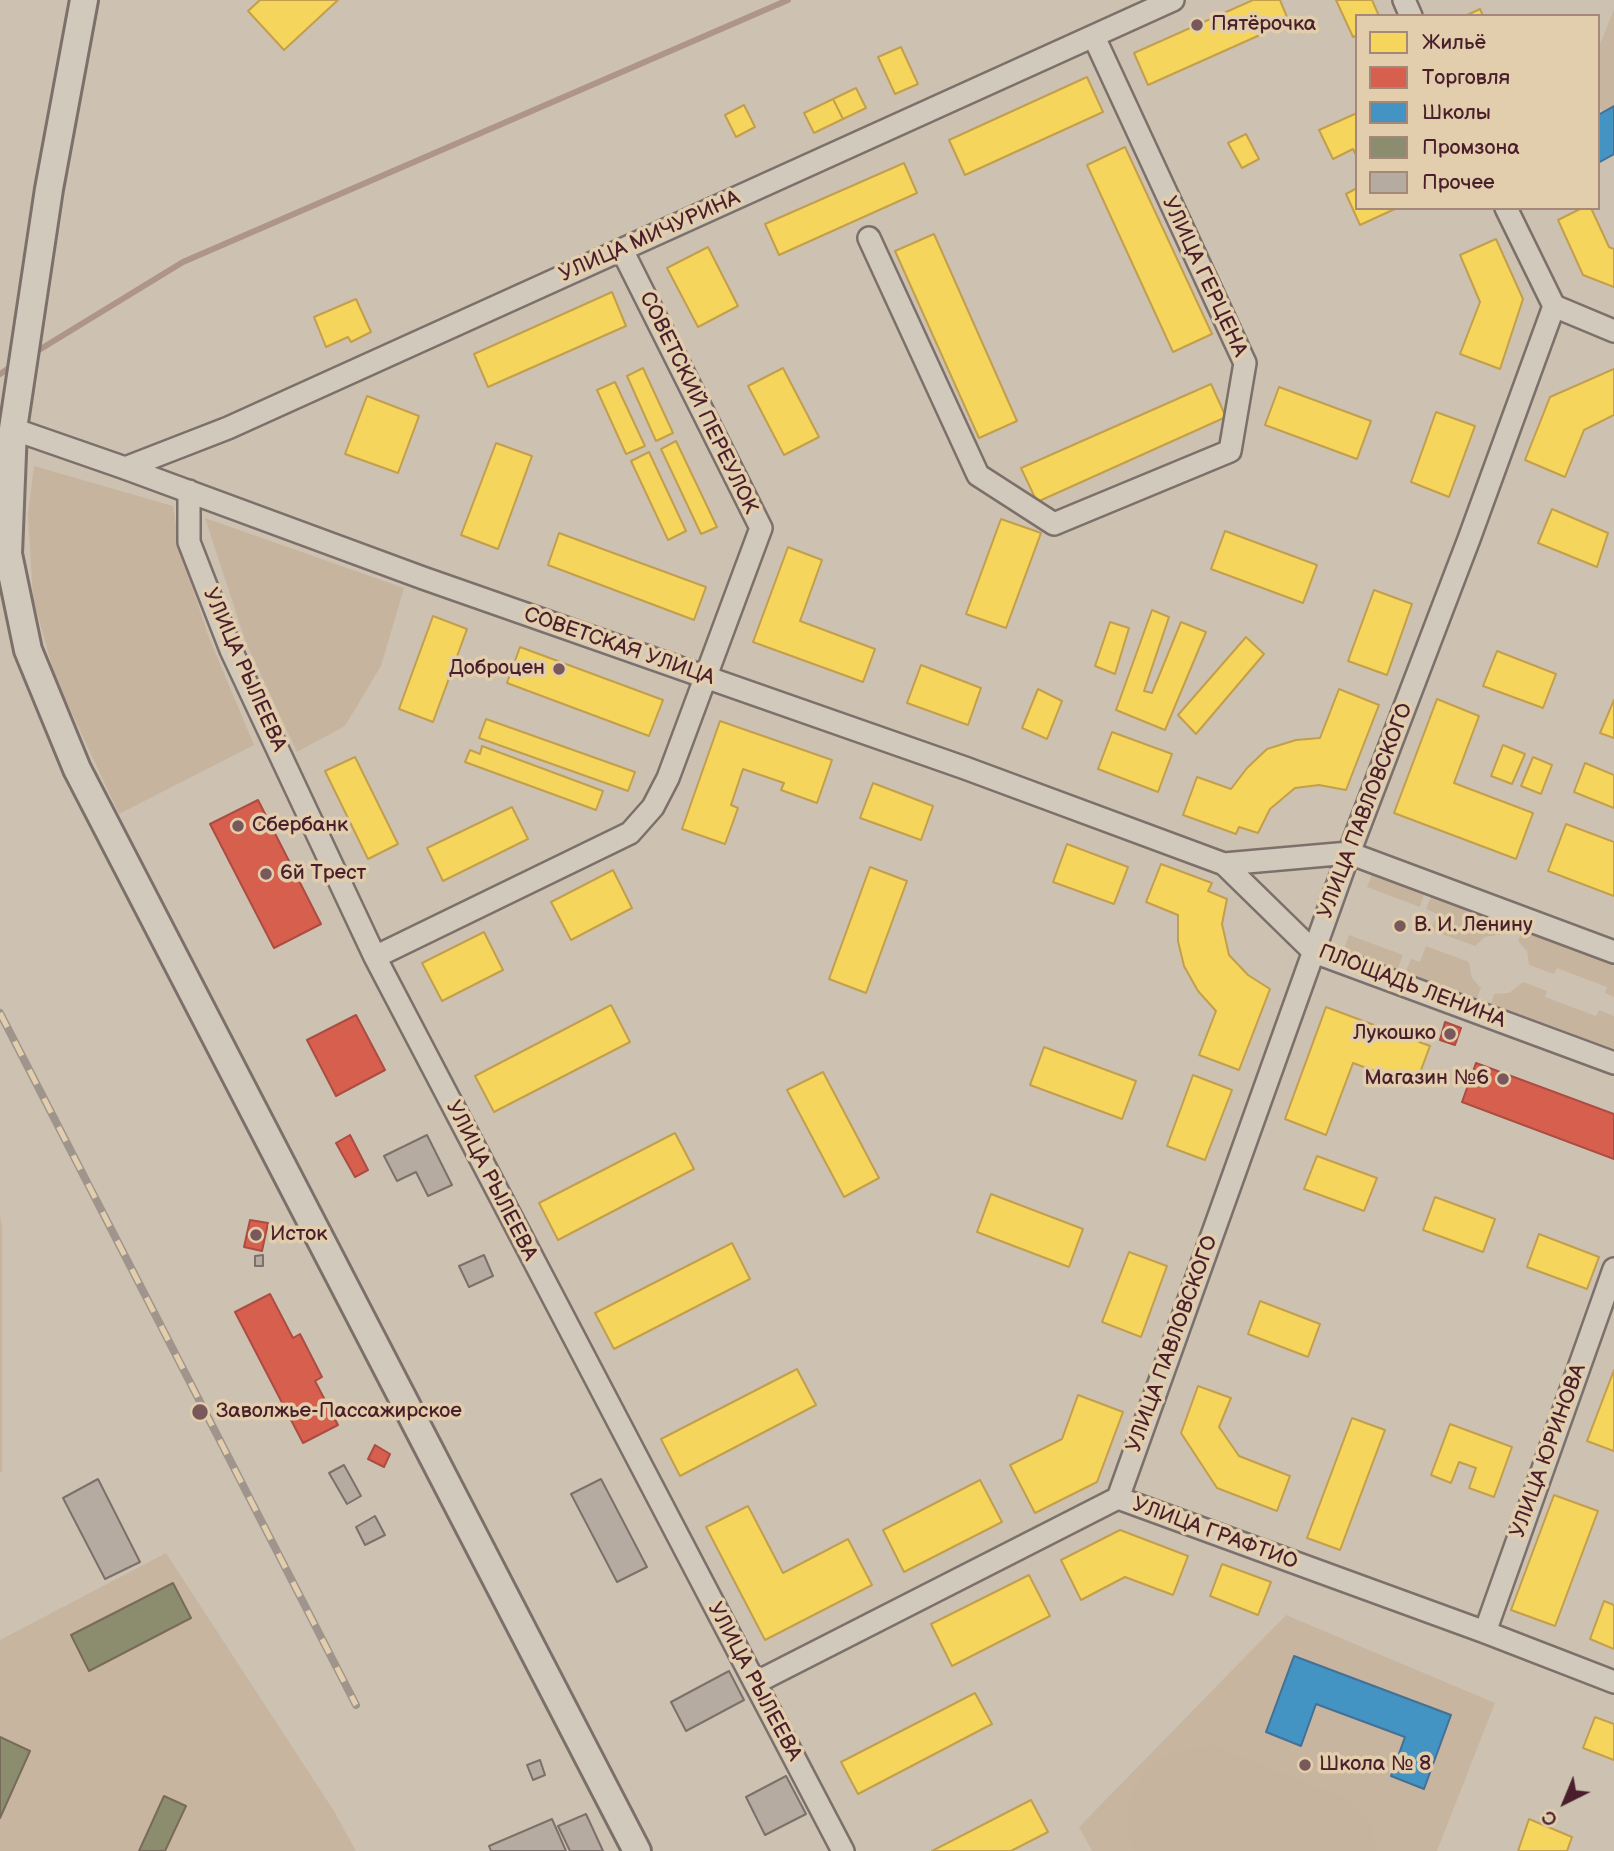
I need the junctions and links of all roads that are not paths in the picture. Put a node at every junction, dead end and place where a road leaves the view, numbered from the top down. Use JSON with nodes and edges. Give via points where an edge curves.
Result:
{"nodes":[{"id":1,"x":84,"y":0,"type":"edge"},
{"id":2,"x":1172,"y":0,"type":"edge"},
{"id":3,"x":1094,"y":37,"type":"junction"},
{"id":4,"x":1507,"y":210,"type":"edge"},
{"id":5,"x":869,"y":238,"type":"dead end"},
{"id":6,"x":622,"y":250,"type":"junction"},
{"id":7,"x":1554,"y":306,"type":"junction"},
{"id":8,"x":1614,"y":331,"type":"edge"},
{"id":9,"x":13,"y":429,"type":"junction"},
{"id":10,"x":6,"y":465,"type":"edge"},
{"id":11,"x":125,"y":468,"type":"junction"},
{"id":12,"x":189,"y":491,"type":"junction"},
{"id":13,"x":707,"y":678,"type":"junction"},
{"id":14,"x":1349,"y":853,"type":"junction"},
{"id":15,"x":1224,"y":864,"type":"junction"},
{"id":16,"x":1314,"y":952,"type":"junction"},
{"id":17,"x":1614,"y":952,"type":"edge"},
{"id":18,"x":375,"y":957,"type":"junction"},
{"id":19,"x":1614,"y":1063,"type":"edge"},
{"id":20,"x":1614,"y":1269,"type":"edge"},
{"id":21,"x":1118,"y":1499,"type":"junction"},
{"id":22,"x":1485,"y":1632,"type":"junction"},
{"id":23,"x":1614,"y":1682,"type":"edge"},
{"id":24,"x":755,"y":1683,"type":"junction"},
{"id":25,"x":636,"y":1851,"type":"edge"},
{"id":26,"x":842,"y":1851,"type":"edge"}],
"edges":[{"from":1,"to":9,"type":"main road"},
{"from":2,"to":3,"type":"street","name":"УЛИЦА МИЧУРИНА"},
{"from":3,"to":5,"type":"street","name":"УЛИЦА ГЕРЦЕНА","via":[[1245,363],[1230,451],[1054,524],[978,475]]},
{"from":3,"to":6,"type":"street","name":"УЛИЦА МИЧУРИНА"},
{"from":4,"to":7,"type":"street"},
{"from":6,"to":11,"type":"street","name":"УЛИЦА МИЧУРИНА","via":[[228,428]]},
{"from":6,"to":13,"type":"street","name":"СОВЕТСКИЙ ПЕРЕУЛОК","via":[[761,528]]},
{"from":7,"to":8,"type":"street"},
{"from":7,"to":14,"type":"street","name":"УЛИЦА ПАВЛОВСКОГО"},
{"from":9,"to":10,"type":"main road"},
{"from":9,"to":11,"type":"street","name":"СОВЕТСКАЯ УЛИЦА"},
{"from":10,"to":25,"type":"main road","via":[[8,554],[28,650],[77,769]]},
{"from":11,"to":12,"type":"street","name":"СОВЕТСКАЯ УЛИЦА"},
{"from":12,"to":13,"type":"street","name":"СОВЕТСКАЯ УЛИЦА"},
{"from":12,"to":18,"type":"street","name":"УЛИЦА РЫЛЕЕВА","via":[[189,542],[231,650]]},
{"from":13,"to":15,"type":"street","name":"СОВЕТСКАЯ УЛИЦА"},
{"from":13,"to":18,"type":"street","name":"СОВЕТСКИЙ ПЕРЕУЛОК","via":[[668,778],[653,807],[630,833]]},
{"from":14,"to":15,"type":"street"},
{"from":14,"to":16,"type":"street","name":"УЛИЦА ПАВЛОВСКОГО"},
{"from":14,"to":17,"type":"street"},
{"from":15,"to":16,"type":"street","name":"ПЛОЩАДЬ ЛЕНИНА"},
{"from":16,"to":19,"type":"street","name":"ПЛОЩАДЬ ЛЕНИНА"},
{"from":16,"to":21,"type":"street","name":"УЛИЦА ПАВЛОВСКОГО"},
{"from":18,"to":24,"type":"street","name":"УЛИЦА РЫЛЕЕВА"},
{"from":20,"to":22,"type":"street","name":"УЛИЦА ЮРИНОВА"},
{"from":21,"to":22,"type":"street","name":"УЛИЦА ГРАФТИО"},
{"from":21,"to":24,"type":"street","name":"УЛИЦА ГРАФТИО"},
{"from":22,"to":23,"type":"street","name":"УЛИЦА ГРАФТИО"},
{"from":24,"to":26,"type":"street","name":"УЛИЦА РЫЛЕЕВА"}]}
